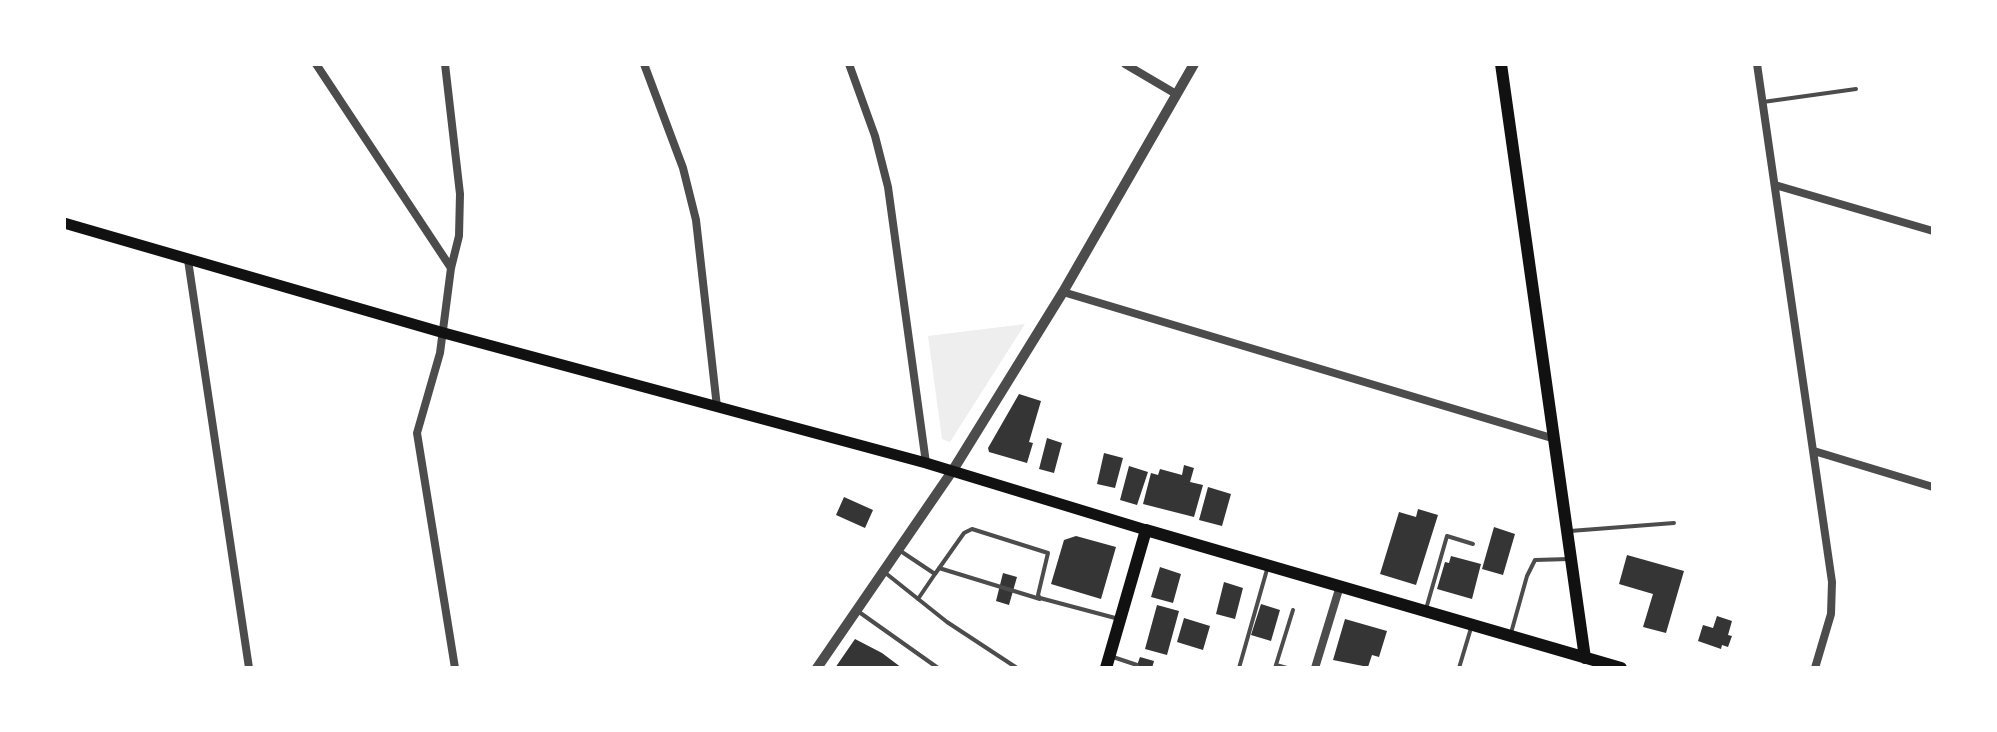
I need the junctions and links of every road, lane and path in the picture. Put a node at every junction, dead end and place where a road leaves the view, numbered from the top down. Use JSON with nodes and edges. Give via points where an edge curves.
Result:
{"nodes":[{"id":1,"x":316,"y":64,"type":"edge"},
{"id":2,"x":445,"y":64,"type":"edge"},
{"id":3,"x":644,"y":64,"type":"edge"},
{"id":4,"x":849,"y":64,"type":"edge"},
{"id":5,"x":1125,"y":64,"type":"edge"},
{"id":6,"x":1194,"y":64,"type":"edge"},
{"id":7,"x":1501,"y":64,"type":"edge"},
{"id":8,"x":1757,"y":64,"type":"edge"},
{"id":9,"x":1856,"y":89,"type":"dead end"},
{"id":10,"x":1176,"y":94,"type":"junction"},
{"id":11,"x":1763,"y":102,"type":"junction"},
{"id":12,"x":1775,"y":185,"type":"junction"},
{"id":13,"x":64,"y":223,"type":"edge"},
{"id":14,"x":1933,"y":231,"type":"edge"},
{"id":15,"x":188,"y":260,"type":"junction"},
{"id":16,"x":451,"y":268,"type":"junction"},
{"id":17,"x":1063,"y":292,"type":"junction"},
{"id":18,"x":444,"y":333,"type":"junction"},
{"id":19,"x":717,"y":407,"type":"junction"},
{"id":20,"x":1555,"y":439,"type":"junction"},
{"id":21,"x":1814,"y":451,"type":"junction"},
{"id":22,"x":926,"y":463,"type":"junction"},
{"id":23,"x":953,"y":470,"type":"junction"},
{"id":24,"x":1933,"y":487,"type":"edge"},
{"id":25,"x":1674,"y":523,"type":"dead end"},
{"id":26,"x":1146,"y":530,"type":"junction"},
{"id":27,"x":1567,"y":531,"type":"junction"},
{"id":28,"x":1473,"y":544,"type":"dead end"},
{"id":29,"x":898,"y":549,"type":"junction"},
{"id":30,"x":1571,"y":559,"type":"junction"},
{"id":31,"x":1268,"y":564,"type":"junction"},
{"id":32,"x":939,"y":568,"type":"junction"},
{"id":33,"x":883,"y":571,"type":"junction"},
{"id":34,"x":935,"y":574,"type":"junction"},
{"id":35,"x":1340,"y":586,"type":"junction"},
{"id":36,"x":918,"y":599,"type":"junction"},
{"id":37,"x":1041,"y":599,"type":"junction"},
{"id":38,"x":856,"y":610,"type":"junction"},
{"id":39,"x":1293,"y":610,"type":"dead end"},
{"id":40,"x":1425,"y":611,"type":"junction"},
{"id":41,"x":1120,"y":619,"type":"junction"},
{"id":42,"x":1472,"y":625,"type":"junction"},
{"id":43,"x":1511,"y":635,"type":"junction"},
{"id":44,"x":1108,"y":662,"type":"edge"},
{"id":45,"x":1586,"y":663,"type":"edge"},
{"id":46,"x":1137,"y":665,"type":"dead end"},
{"id":47,"x":1275,"y":667,"type":"edge"},
{"id":48,"x":249,"y":668,"type":"edge"},
{"id":49,"x":455,"y":668,"type":"edge"},
{"id":50,"x":817,"y":668,"type":"edge"},
{"id":51,"x":938,"y":668,"type":"edge"},
{"id":52,"x":1017,"y":668,"type":"edge"},
{"id":53,"x":1239,"y":668,"type":"edge"},
{"id":54,"x":1287,"y":668,"type":"edge"},
{"id":55,"x":1315,"y":668,"type":"edge"},
{"id":56,"x":1459,"y":668,"type":"edge"},
{"id":57,"x":1621,"y":668,"type":"edge"},
{"id":58,"x":1815,"y":668,"type":"edge"}],
"edges":[{"from":1,"to":16,"type":"street"},
{"from":2,"to":16,"type":"street","via":[[460,194],[459,236]]},
{"from":3,"to":19,"type":"street","via":[[696,220]]},
{"from":4,"to":22,"type":"street","via":[[888,187]]},
{"from":5,"to":10,"type":"street"},
{"from":6,"to":10,"type":"street"},
{"from":7,"to":20,"type":"main road"},
{"from":8,"to":11,"type":"street"},
{"from":9,"to":11,"type":"lane"},
{"from":10,"to":17,"type":"street"},
{"from":11,"to":12,"type":"street"},
{"from":12,"to":14,"type":"street"},
{"from":12,"to":21,"type":"street"},
{"from":13,"to":15,"type":"main road"},
{"from":15,"to":18,"type":"main road"},
{"from":15,"to":48,"type":"street"},
{"from":16,"to":18,"type":"street"},
{"from":17,"to":20,"type":"street"},
{"from":17,"to":23,"type":"street"},
{"from":18,"to":19,"type":"main road"},
{"from":18,"to":49,"type":"street","via":[[417,433]]},
{"from":19,"to":22,"type":"main road"},
{"from":20,"to":27,"type":"main road"},
{"from":21,"to":24,"type":"street"},
{"from":21,"to":58,"type":"street","via":[[1833,598]]},
{"from":22,"to":23,"type":"main road"},
{"from":23,"to":26,"type":"main road"},
{"from":23,"to":29,"type":"street"},
{"from":25,"to":27,"type":"lane"},
{"from":26,"to":31,"type":"main road"},
{"from":26,"to":41,"type":"main road"},
{"from":27,"to":30,"type":"main road"},
{"from":28,"to":40,"type":"lane","via":[[1447,536]]},
{"from":29,"to":33,"type":"street"},
{"from":29,"to":34,"type":"lane"},
{"from":30,"to":43,"type":"lane","via":[[1535,560]]},
{"from":30,"to":45,"type":"main road"},
{"from":31,"to":35,"type":"main road"},
{"from":31,"to":53,"type":"lane"},
{"from":32,"to":34,"type":"lane"},
{"from":32,"to":37,"type":"lane"},
{"from":32,"to":37,"type":"lane","via":[[972,529],[1048,553]]},
{"from":33,"to":36,"type":"lane"},
{"from":33,"to":38,"type":"street"},
{"from":34,"to":36,"type":"lane"},
{"from":35,"to":40,"type":"main road"},
{"from":35,"to":55,"type":"street"},
{"from":36,"to":52,"type":"lane"},
{"from":37,"to":41,"type":"lane"},
{"from":38,"to":50,"type":"street"},
{"from":38,"to":51,"type":"lane"},
{"from":39,"to":47,"type":"lane"},
{"from":40,"to":42,"type":"main road"},
{"from":41,"to":44,"type":"main road"},
{"from":42,"to":43,"type":"main road"},
{"from":42,"to":56,"type":"lane"},
{"from":43,"to":45,"type":"main road"},
{"from":44,"to":46,"type":"lane"},
{"from":45,"to":57,"type":"main road"},
{"from":47,"to":54,"type":"lane"}]}
